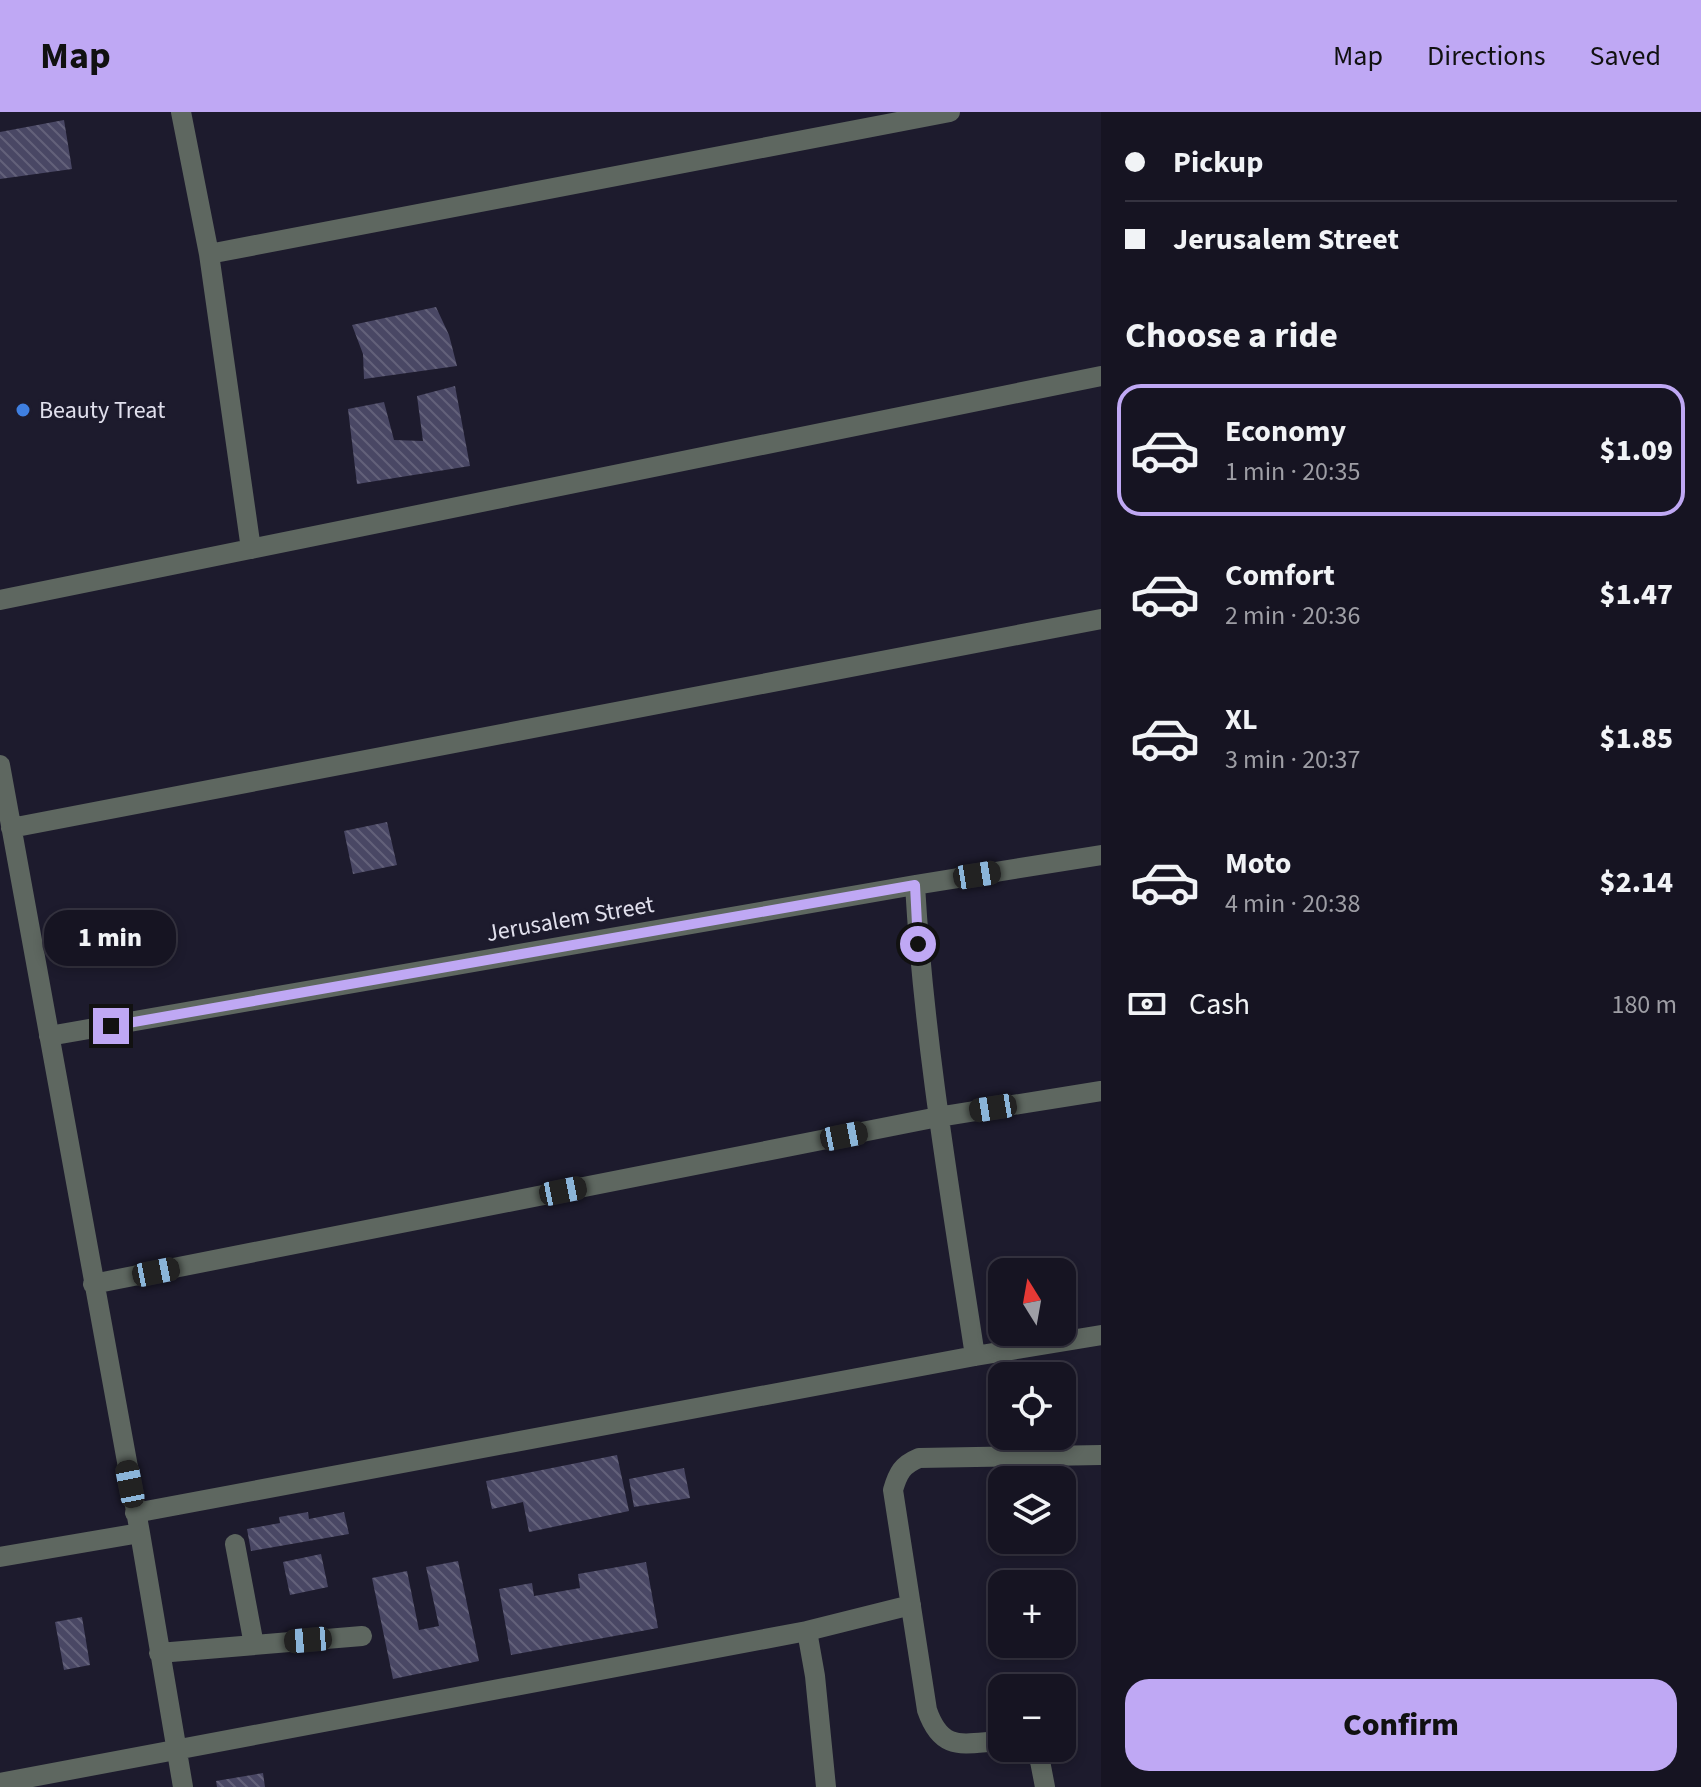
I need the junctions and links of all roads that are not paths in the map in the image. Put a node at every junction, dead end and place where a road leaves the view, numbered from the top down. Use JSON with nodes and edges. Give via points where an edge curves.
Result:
{"nodes":[{"id":1,"x":181,"y":112,"type":"edge"},
{"id":2,"x":950,"y":112,"type":"edge"},
{"id":3,"x":209,"y":254,"type":"junction"},
{"id":4,"x":1101,"y":376,"type":"edge"},
{"id":5,"x":251,"y":549,"type":"junction"},
{"id":6,"x":0,"y":600,"type":"edge"},
{"id":7,"x":1101,"y":619,"type":"edge"},
{"id":8,"x":0,"y":765,"type":"edge"},
{"id":9,"x":11,"y":828,"type":"junction"},
{"id":10,"x":1101,"y":855,"type":"edge"},
{"id":11,"x":915,"y":885,"type":"junction"},
{"id":12,"x":49,"y":1036,"type":"junction"},
{"id":13,"x":1101,"y":1091,"type":"edge"},
{"id":14,"x":938,"y":1117,"type":"junction"},
{"id":15,"x":93,"y":1284,"type":"junction"},
{"id":16,"x":1101,"y":1335,"type":"edge"},
{"id":17,"x":975,"y":1356,"type":"junction"},
{"id":18,"x":1101,"y":1455,"type":"edge"},
{"id":19,"x":138,"y":1523,"type":"junction"},
{"id":20,"x":235,"y":1544,"type":"dead end"},
{"id":21,"x":0,"y":1557,"type":"edge"},
{"id":22,"x":911,"y":1605,"type":"junction"},
{"id":23,"x":807,"y":1631,"type":"junction"},
{"id":24,"x":362,"y":1636,"type":"dead end"},
{"id":25,"x":254,"y":1645,"type":"junction"},
{"id":26,"x":159,"y":1653,"type":"junction"},
{"id":27,"x":988,"y":1742,"type":"edge"},
{"id":28,"x":175,"y":1751,"type":"junction"},
{"id":29,"x":1040,"y":1762,"type":"edge"},
{"id":30,"x":0,"y":1783,"type":"edge"},
{"id":31,"x":183,"y":1787,"type":"edge"},
{"id":32,"x":826,"y":1787,"type":"edge"},
{"id":33,"x":1045,"y":1787,"type":"edge"}],
"edges":[{"from":1,"to":3,"type":"street"},
{"from":2,"to":3,"type":"street"},
{"from":3,"to":5,"type":"street"},
{"from":4,"to":5,"type":"street"},
{"from":5,"to":6,"type":"street"},
{"from":7,"to":9,"type":"street"},
{"from":8,"to":9,"type":"street"},
{"from":9,"to":12,"type":"street"},
{"from":10,"to":11,"type":"street","name":"Jerusalem Street"},
{"from":11,"to":12,"type":"street","name":"Jerusalem Street"},
{"from":11,"to":14,"type":"street"},
{"from":12,"to":15,"type":"street"},
{"from":13,"to":14,"type":"street"},
{"from":14,"to":15,"type":"street"},
{"from":14,"to":17,"type":"street"},
{"from":15,"to":19,"type":"street"},
{"from":16,"to":17,"type":"street"},
{"from":17,"to":19,"type":"street"},
{"from":18,"to":22,"type":"street","via":[[919,1458],[906,1463],[893,1490]]},
{"from":19,"to":21,"type":"street"},
{"from":19,"to":26,"type":"street"},
{"from":20,"to":25,"type":"street"},
{"from":22,"to":23,"type":"street"},
{"from":22,"to":27,"type":"street","via":[[933,1728],[955,1743]]},
{"from":23,"to":28,"type":"street"},
{"from":23,"to":32,"type":"street"},
{"from":24,"to":25,"type":"street"},
{"from":25,"to":26,"type":"street"},
{"from":26,"to":28,"type":"street"},
{"from":28,"to":30,"type":"street"},
{"from":28,"to":31,"type":"street"},
{"from":29,"to":33,"type":"street"}]}
